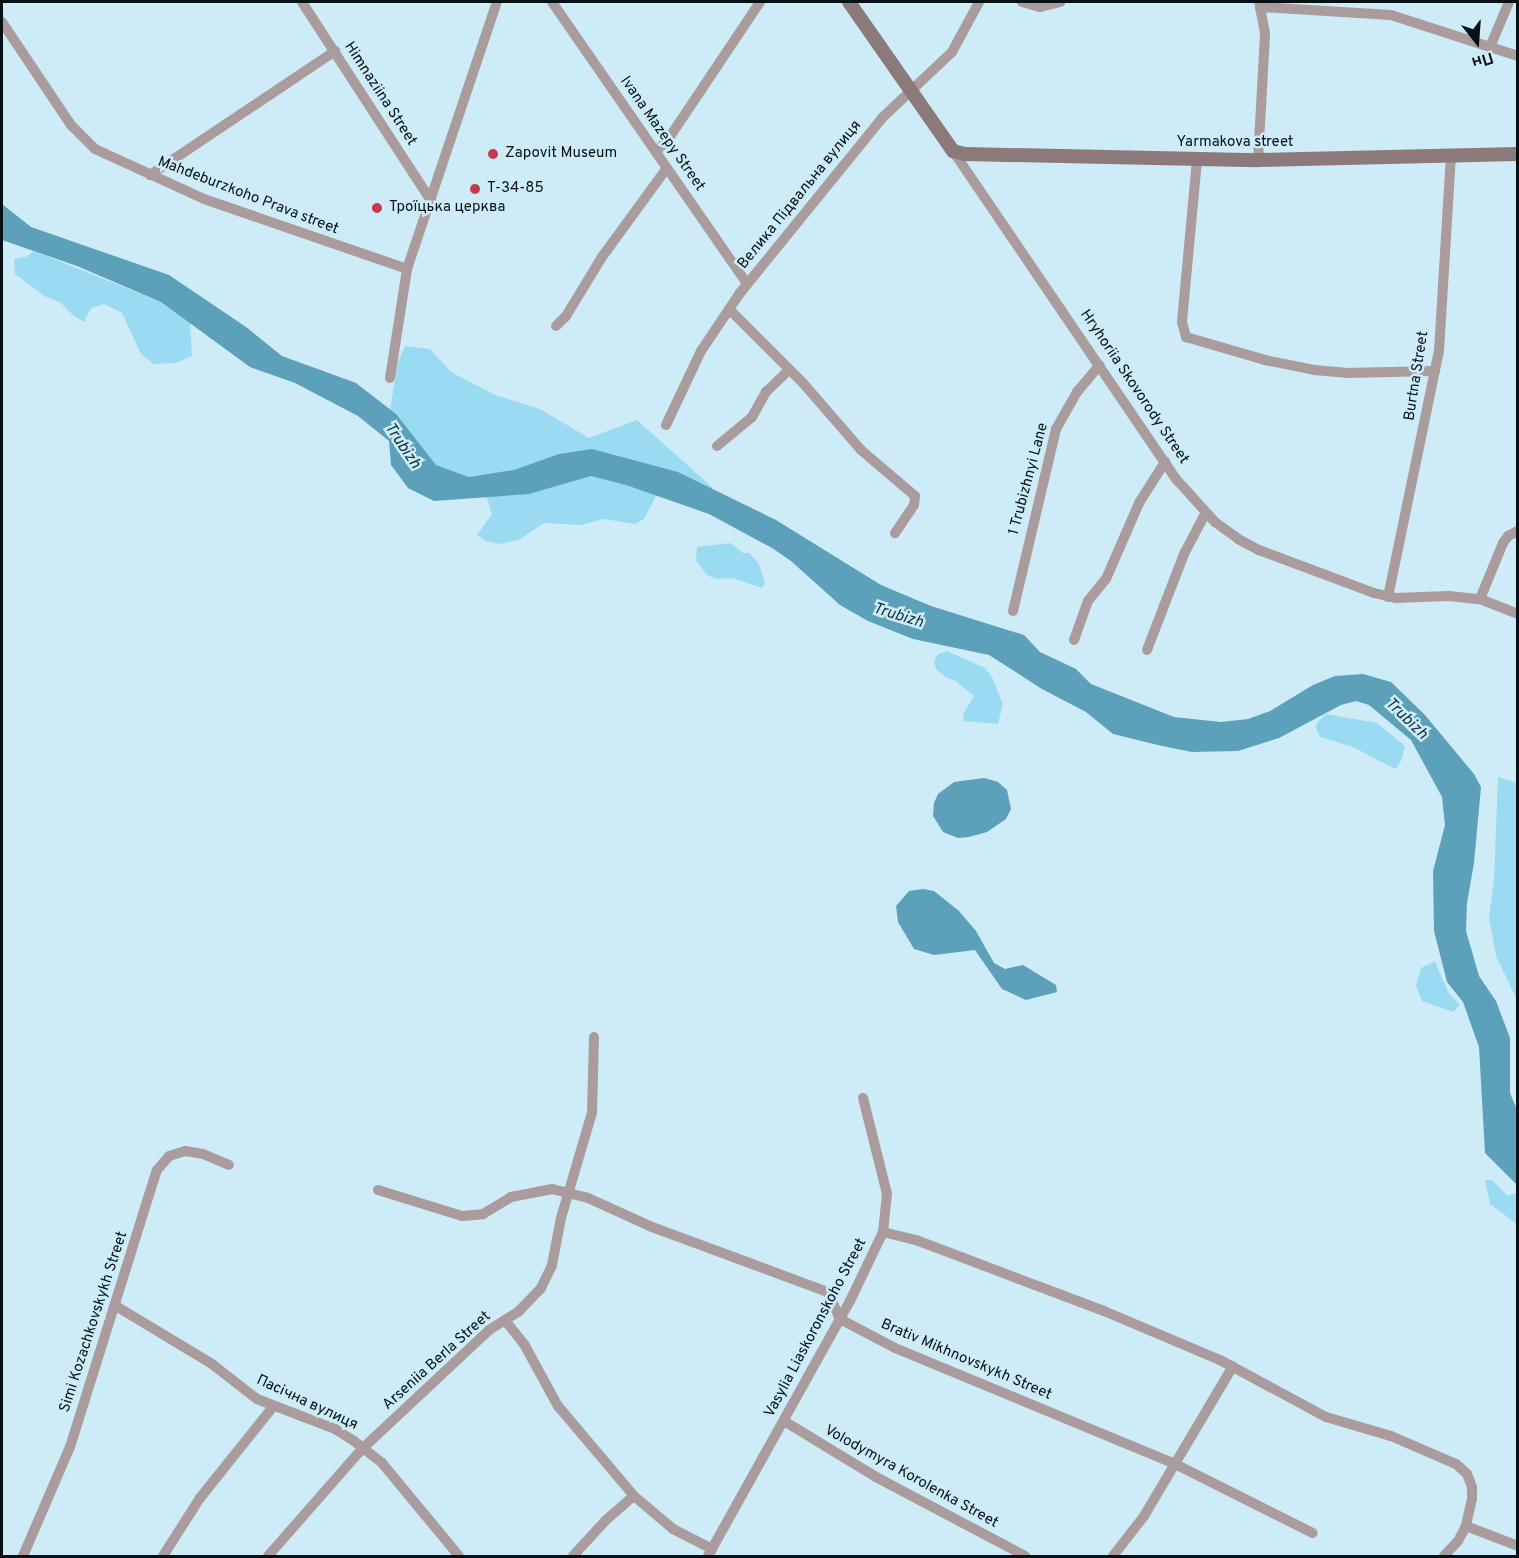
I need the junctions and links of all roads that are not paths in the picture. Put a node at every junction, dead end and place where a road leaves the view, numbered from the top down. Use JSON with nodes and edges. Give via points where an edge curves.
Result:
{"nodes":[{"id":1,"x":302,"y":2,"type":"edge"},
{"id":2,"x":497,"y":2,"type":"edge"},
{"id":3,"x":552,"y":2,"type":"edge"},
{"id":4,"x":760,"y":2,"type":"edge"},
{"id":5,"x":979,"y":2,"type":"edge"},
{"id":6,"x":1022,"y":2,"type":"edge"},
{"id":7,"x":1060,"y":2,"type":"edge"},
{"id":8,"x":1384,"y":2,"type":"edge"},
{"id":9,"x":1509,"y":2,"type":"edge"},
{"id":10,"x":853,"y":4,"type":"edge"},
{"id":11,"x":1259,"y":4,"type":"edge"},
{"id":12,"x":1381,"y":14,"type":"junction"},
{"id":13,"x":2,"y":22,"type":"edge"},
{"id":14,"x":1490,"y":47,"type":"junction"},
{"id":15,"x":335,"y":51,"type":"junction"},
{"id":16,"x":1518,"y":56,"type":"edge"},
{"id":17,"x":911,"y":91,"type":"junction"},
{"id":18,"x":953,"y":151,"type":"junction"},
{"id":19,"x":656,"y":152,"type":"junction"},
{"id":20,"x":1518,"y":154,"type":"edge"},
{"id":21,"x":1451,"y":156,"type":"junction"},
{"id":22,"x":1197,"y":160,"type":"junction"},
{"id":23,"x":1258,"y":160,"type":"junction"},
{"id":24,"x":667,"y":168,"type":"junction"},
{"id":25,"x":150,"y":175,"type":"junction"},
{"id":26,"x":432,"y":202,"type":"junction"},
{"id":27,"x":408,"y":269,"type":"junction"},
{"id":28,"x":747,"y":284,"type":"junction"},
{"id":29,"x":729,"y":309,"type":"junction"},
{"id":30,"x":556,"y":326,"type":"dead end"},
{"id":31,"x":1100,"y":365,"type":"junction"},
{"id":32,"x":789,"y":370,"type":"junction"},
{"id":33,"x":1435,"y":370,"type":"junction"},
{"id":34,"x":390,"y":378,"type":"dead end"},
{"id":35,"x":666,"y":425,"type":"dead end"},
{"id":36,"x":717,"y":446,"type":"dead end"},
{"id":37,"x":1165,"y":462,"type":"junction"},
{"id":38,"x":1205,"y":514,"type":"junction"},
{"id":39,"x":1518,"y":531,"type":"edge"},
{"id":40,"x":895,"y":533,"type":"dead end"},
{"id":41,"x":1389,"y":597,"type":"junction"},
{"id":42,"x":1480,"y":599,"type":"junction"},
{"id":43,"x":1013,"y":611,"type":"dead end"},
{"id":44,"x":1518,"y":614,"type":"edge"},
{"id":45,"x":1074,"y":640,"type":"dead end"},
{"id":46,"x":1147,"y":650,"type":"dead end"},
{"id":47,"x":594,"y":1037,"type":"dead end"},
{"id":48,"x":863,"y":1098,"type":"dead end"},
{"id":49,"x":229,"y":1165,"type":"dead end"},
{"id":50,"x":378,"y":1190,"type":"dead end"},
{"id":51,"x":568,"y":1192,"type":"junction"},
{"id":52,"x":883,"y":1232,"type":"junction"},
{"id":53,"x":116,"y":1306,"type":"junction"},
{"id":54,"x":840,"y":1319,"type":"junction"},
{"id":55,"x":505,"y":1320,"type":"junction"},
{"id":56,"x":1233,"y":1366,"type":"junction"},
{"id":57,"x":273,"y":1407,"type":"junction"},
{"id":58,"x":784,"y":1421,"type":"junction"},
{"id":59,"x":363,"y":1448,"type":"junction"},
{"id":60,"x":1175,"y":1464,"type":"junction"},
{"id":61,"x":634,"y":1496,"type":"junction"},
{"id":62,"x":1466,"y":1526,"type":"junction"},
{"id":63,"x":1313,"y":1533,"type":"dead end"},
{"id":64,"x":1518,"y":1546,"type":"edge"},
{"id":65,"x":710,"y":1553,"type":"edge"},
{"id":66,"x":23,"y":1557,"type":"edge"},
{"id":67,"x":164,"y":1557,"type":"edge"},
{"id":68,"x":268,"y":1557,"type":"edge"},
{"id":69,"x":459,"y":1557,"type":"edge"},
{"id":70,"x":573,"y":1557,"type":"edge"},
{"id":71,"x":1025,"y":1557,"type":"edge"},
{"id":72,"x":1113,"y":1557,"type":"edge"},
{"id":73,"x":1444,"y":1557,"type":"edge"}],
"edges":[{"from":1,"to":15,"type":"street","name":"Himnaziina Street"},
{"from":2,"to":26,"type":"street"},
{"from":3,"to":19,"type":"street","name":"Ivana Mazepy Street"},
{"from":4,"to":19,"type":"street"},
{"from":5,"to":17,"type":"street","name":"Велика Підвальна вулиця","via":[[952,52]]},
{"from":6,"to":7,"type":"street","via":[[1040,7]]},
{"from":8,"to":12,"type":"street"},
{"from":9,"to":14,"type":"street"},
{"from":10,"to":17,"type":"street","name":"Hryhoriia Skovorody Street"},
{"from":11,"to":12,"type":"street"},
{"from":11,"to":23,"type":"street","via":[[1265,33]]},
{"from":12,"to":14,"type":"street"},
{"from":13,"to":25,"type":"street","name":"Mahdeburzkoho Prava street","via":[[84,140],[107,156]]},
{"from":14,"to":16,"type":"street"},
{"from":15,"to":25,"type":"street"},
{"from":15,"to":26,"type":"street","name":"Himnaziina Street"},
{"from":17,"to":18,"type":"street","name":"Hryhoriia Skovorody Street"},
{"from":17,"to":28,"type":"street","name":"Велика Підвальна вулиця","via":[[882,118]]},
{"from":18,"to":22,"type":"street","name":"Yarmakova street","via":[[988,157]]},
{"from":18,"to":31,"type":"street","name":"Hryhoriia Skovorody Street"},
{"from":19,"to":24,"type":"street","name":"Ivana Mazepy Street"},
{"from":20,"to":21,"type":"street","name":"Yarmakova street"},
{"from":21,"to":23,"type":"street","name":"Yarmakova street"},
{"from":21,"to":33,"type":"street","name":"Burtna Street"},
{"from":22,"to":23,"type":"street","name":"Yarmakova street"},
{"from":22,"to":33,"type":"street","via":[[1182,322],[1186,337],[1265,360],[1330,372]]},
{"from":24,"to":28,"type":"street","name":"Ivana Mazepy Street"},
{"from":24,"to":30,"type":"street"},
{"from":25,"to":27,"type":"street","name":"Mahdeburzkoho Prava street","via":[[215,203]]},
{"from":26,"to":27,"type":"street"},
{"from":27,"to":34,"type":"street"},
{"from":28,"to":29,"type":"street","name":"Велика Підвальна вулиця"},
{"from":29,"to":32,"type":"street"},
{"from":29,"to":35,"type":"street","name":"Велика Підвальна вулиця","via":[[692,368]]},
{"from":31,"to":37,"type":"street","name":"Hryhoriia Skovorody Street"},
{"from":31,"to":43,"type":"street","name":"1 Trubizhnyi Lane","via":[[1077,392],[1056,429]]},
{"from":32,"to":36,"type":"street","via":[[766,392],[752,417]]},
{"from":32,"to":40,"type":"street","via":[[861,450],[915,496],[914,505]]},
{"from":33,"to":41,"type":"street","name":"Burtna Street"},
{"from":37,"to":38,"type":"street","name":"Hryhoriia Skovorody Street"},
{"from":37,"to":45,"type":"street","via":[[1139,503],[1106,579],[1088,601]]},
{"from":38,"to":41,"type":"street","name":"Hryhoriia Skovorody Street","via":[[1259,550]]},
{"from":38,"to":46,"type":"street","via":[[1184,554]]},
{"from":39,"to":42,"type":"street","via":[[1503,543]]},
{"from":41,"to":42,"type":"street","name":"Hryhoriia Skovorody Street"},
{"from":42,"to":44,"type":"street","name":"Hryhoriia Skovorody Street"},
{"from":47,"to":51,"type":"street","name":"Arseniia Berla Street","via":[[592,1113]]},
{"from":48,"to":52,"type":"street","name":"Vasylia Liaskoronskoho Street","via":[[887,1194]]},
{"from":49,"to":53,"type":"street","name":"Simi Kozachkovskykh Street","via":[[185,1151],[173,1153],[161,1165],[154,1176]]},
{"from":50,"to":51,"type":"street","via":[[462,1216],[483,1214],[511,1197],[552,1190]]},
{"from":51,"to":54,"type":"street","via":[[828,1292]]},
{"from":51,"to":55,"type":"street","name":"Arseniia Berla Street","via":[[545,1282],[527,1304]]},
{"from":52,"to":54,"type":"street","name":"Vasylia Liaskoronskoho Street"},
{"from":52,"to":56,"type":"street","via":[[916,1240],[1091,1306]]},
{"from":53,"to":57,"type":"street","name":"Пасічна вулиця","via":[[212,1364]]},
{"from":53,"to":66,"type":"street","name":"Simi Kozachkovskykh Street","via":[[61,1473]]},
{"from":54,"to":58,"type":"street","name":"Vasylia Liaskoronskoho Street"},
{"from":54,"to":60,"type":"street","name":"Brativ Mikhnovskykh Street","via":[[895,1348]]},
{"from":55,"to":59,"type":"street","name":"Arseniia Berla Street","via":[[489,1330]]},
{"from":55,"to":61,"type":"street","via":[[524,1344],[558,1406]]},
{"from":56,"to":60,"type":"street"},
{"from":56,"to":62,"type":"street","via":[[1326,1418],[1391,1436],[1456,1464],[1467,1474],[1472,1487]]},
{"from":57,"to":59,"type":"street","name":"Пасічна вулиця","via":[[335,1429]]},
{"from":57,"to":67,"type":"street","via":[[200,1498]]},
{"from":58,"to":65,"type":"street","name":"Vasylia Liaskoronskoho Street"},
{"from":58,"to":71,"type":"street","name":"Volodymyra Korolenka Street","via":[[876,1477]]},
{"from":59,"to":68,"type":"street","name":"Arseniia Berla Street"},
{"from":59,"to":69,"type":"street","name":"Пасічна вулиця","via":[[382,1463]]},
{"from":60,"to":63,"type":"street","name":"Brativ Mikhnovskykh Street"},
{"from":60,"to":72,"type":"street","via":[[1144,1516]]},
{"from":61,"to":65,"type":"street"},
{"from":61,"to":70,"type":"street"},
{"from":62,"to":64,"type":"street"},
{"from":62,"to":73,"type":"street"}]}
